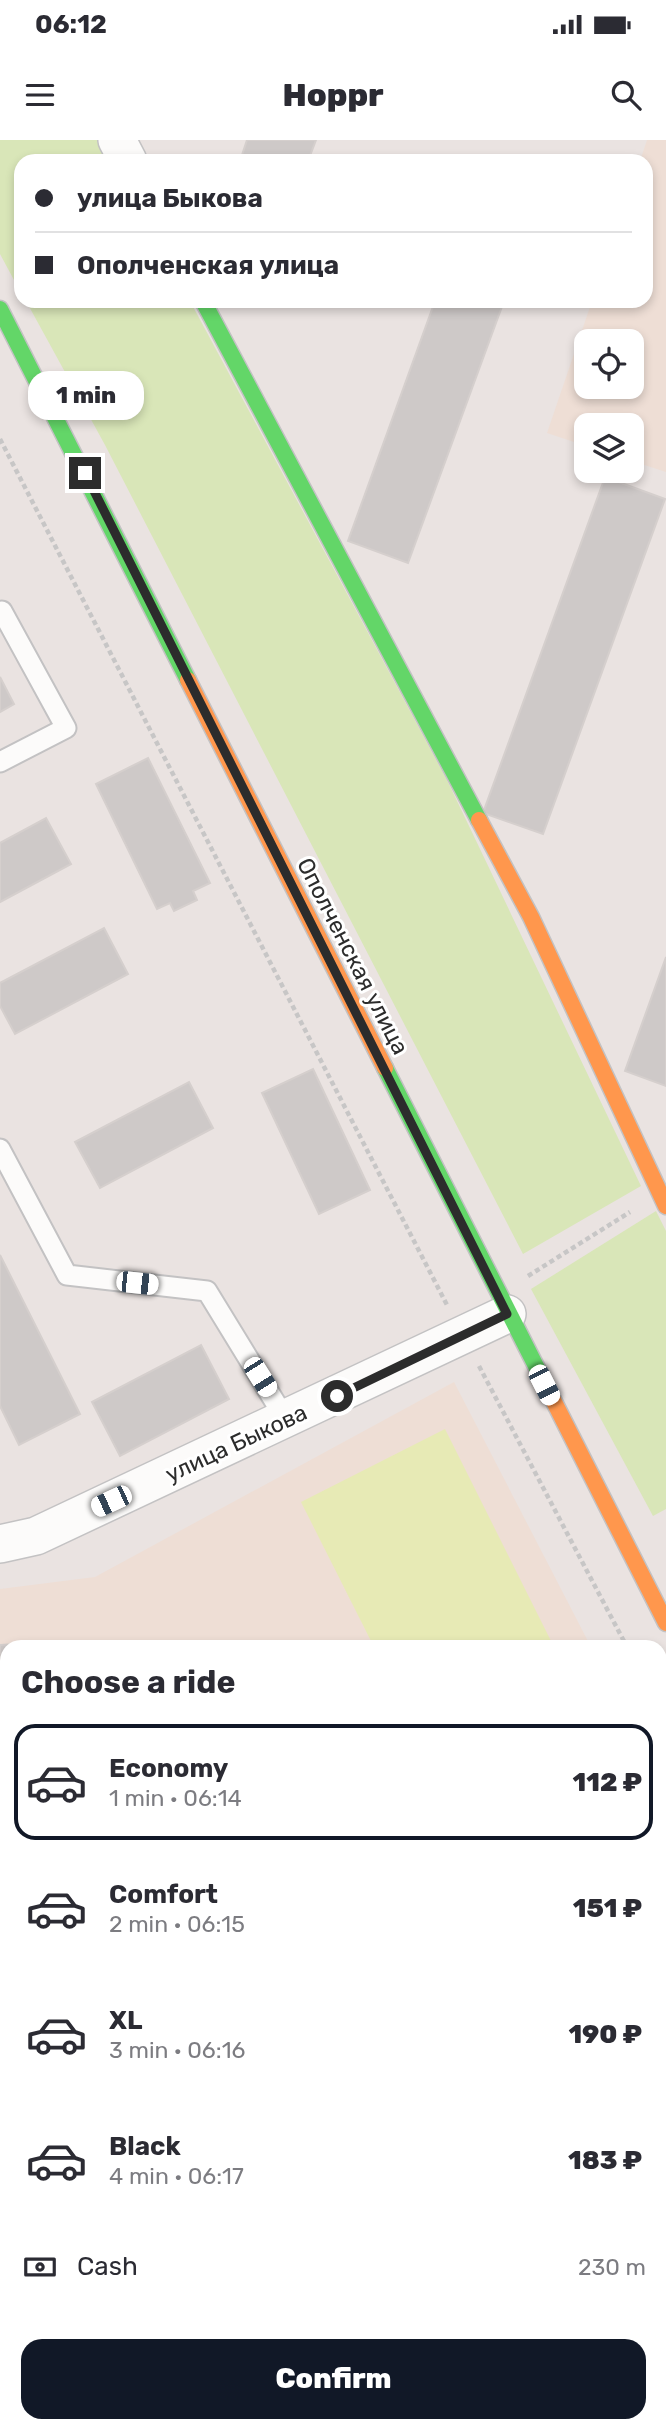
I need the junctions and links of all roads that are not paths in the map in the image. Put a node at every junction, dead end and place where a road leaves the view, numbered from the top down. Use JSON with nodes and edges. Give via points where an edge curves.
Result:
{"nodes":[{"id":1,"x":207,"y":308,"type":"edge"},
{"id":2,"x":0,"y":309,"type":"edge"},
{"id":3,"x":2,"y":611,"type":"dead end"},
{"id":4,"x":0,"y":762,"type":"edge"},
{"id":5,"x":0,"y":1149,"type":"edge"},
{"id":6,"x":663,"y":1199,"type":"edge"},
{"id":7,"x":502,"y":1304,"type":"junction"},
{"id":8,"x":286,"y":1420,"type":"junction"},
{"id":9,"x":0,"y":1544,"type":"edge"},
{"id":10,"x":666,"y":1623,"type":"edge"}],
"edges":[{"from":1,"to":6,"type":"main road","via":[[531,917]]},
{"from":2,"to":7,"type":"main road","name":"Ополченская улица"},
{"from":3,"to":4,"type":"lane","via":[[66,728]]},
{"from":5,"to":8,"type":"lane","via":[[67,1275],[208,1291]]},
{"from":7,"to":8,"type":"street","name":"улица Быкова","via":[[463,1335]]},
{"from":7,"to":10,"type":"main road","name":"Ополченская улица"},
{"from":8,"to":9,"type":"street","name":"улица Быкова","via":[[36,1535]]}]}
